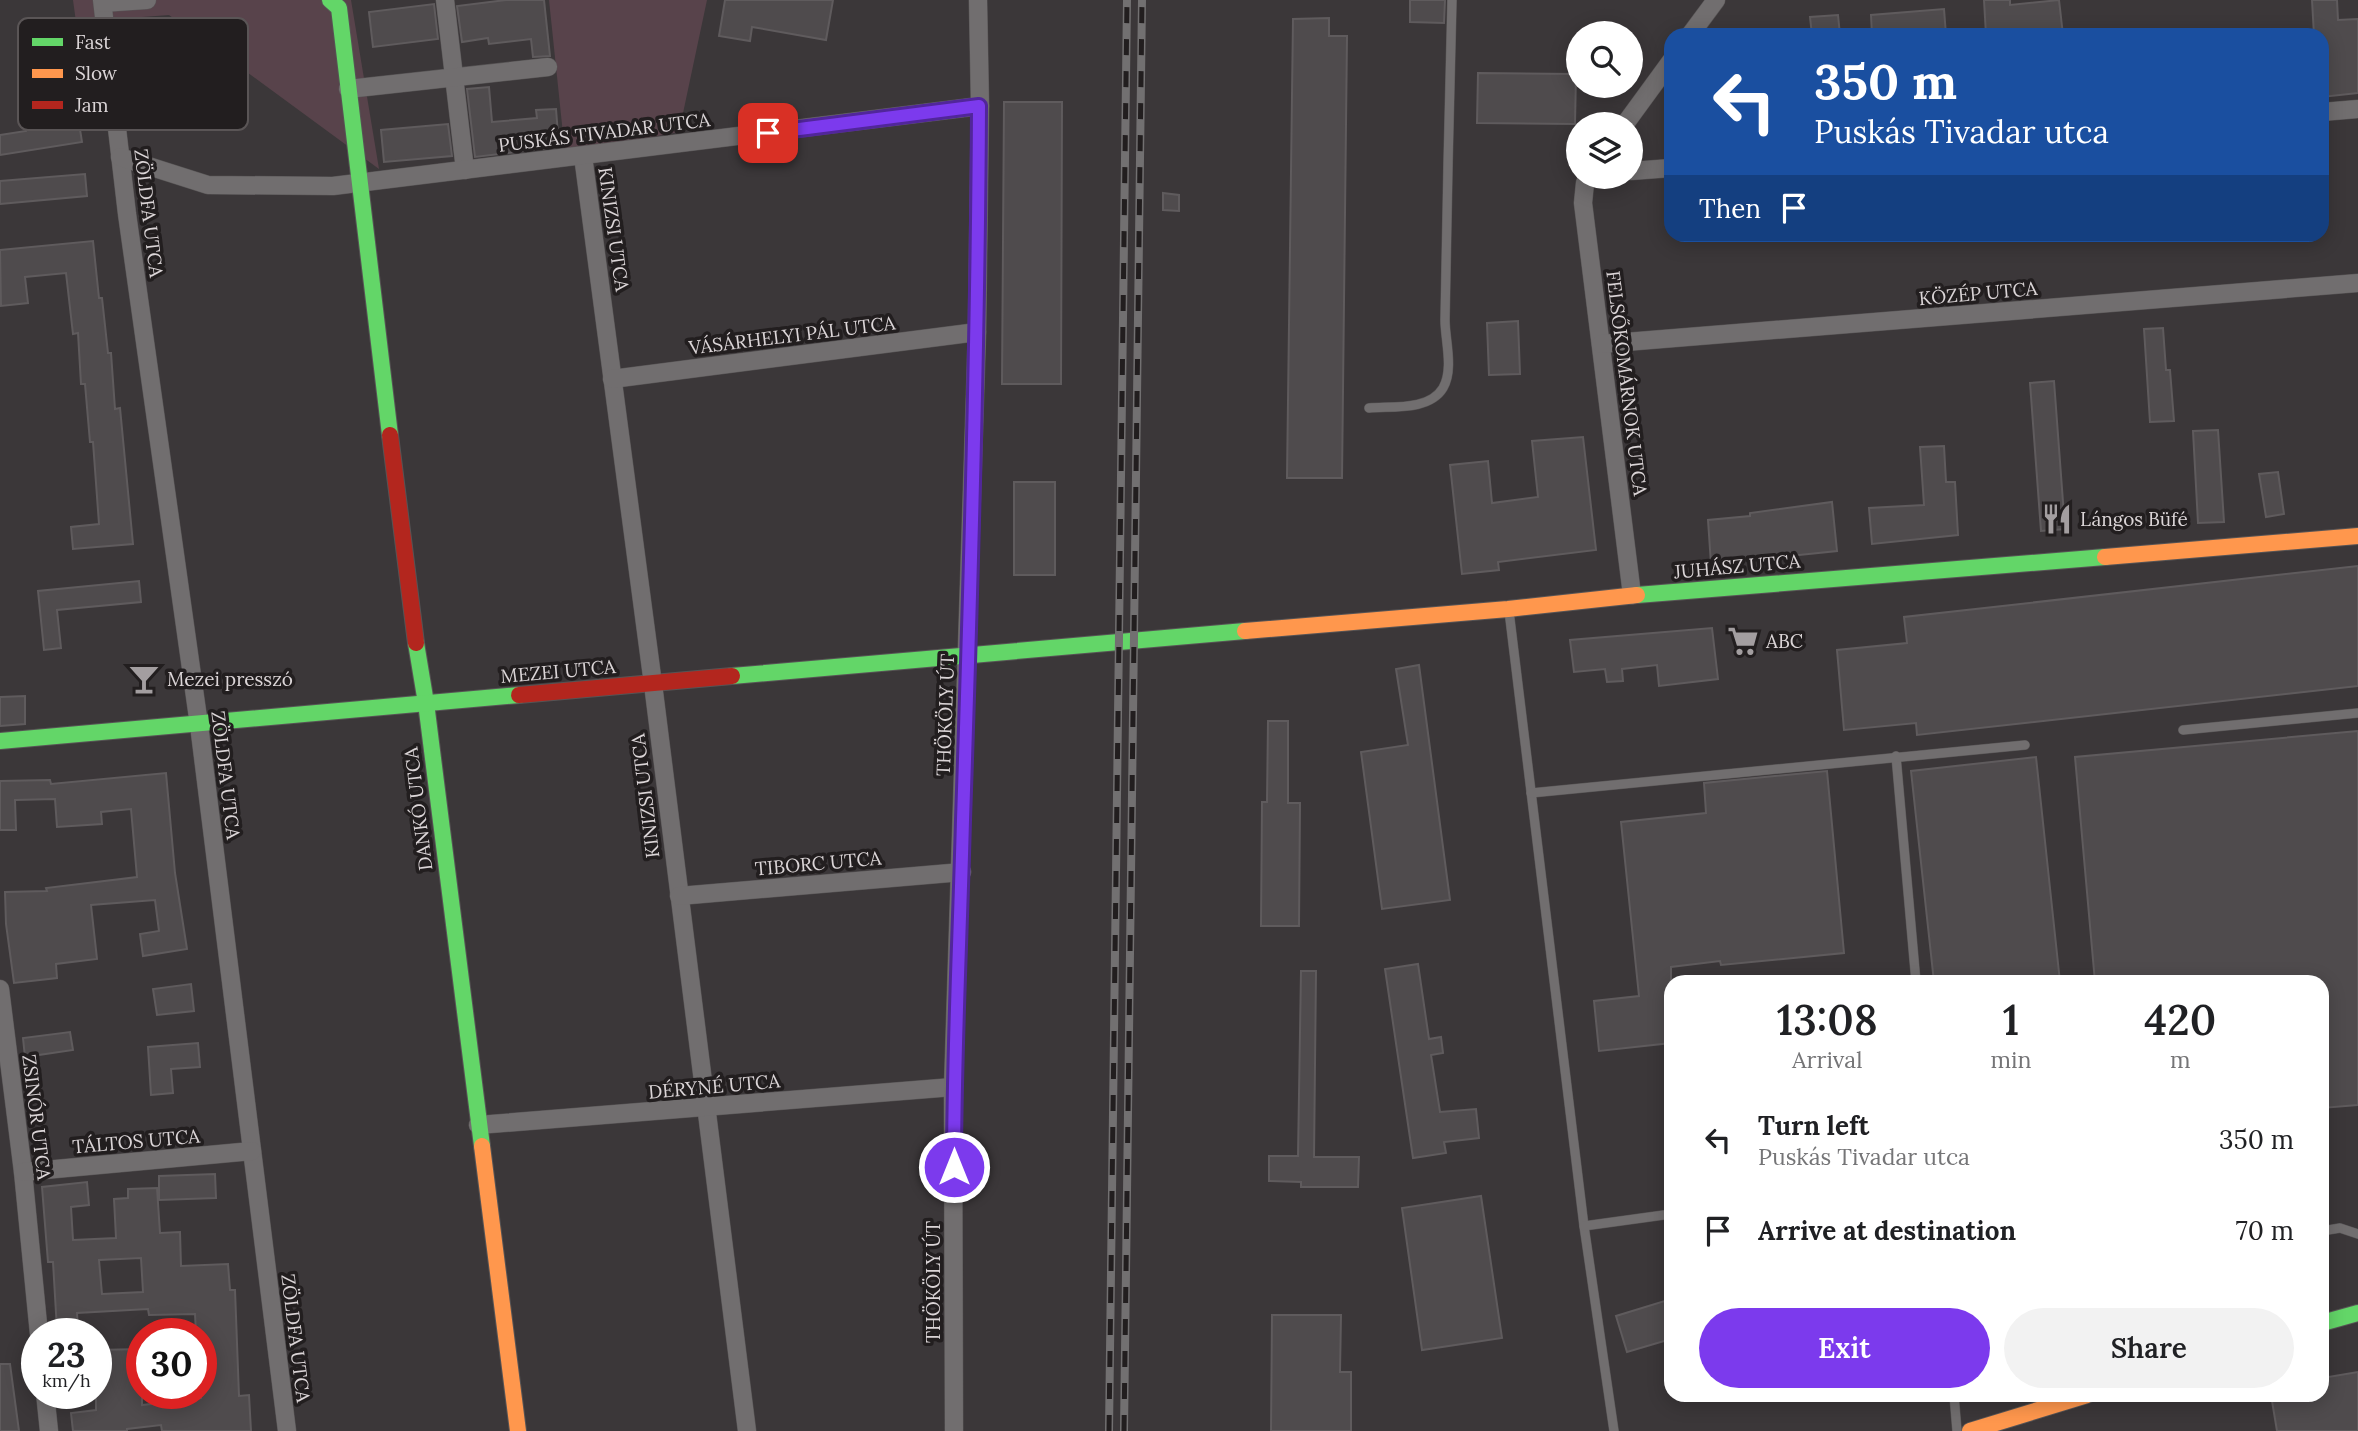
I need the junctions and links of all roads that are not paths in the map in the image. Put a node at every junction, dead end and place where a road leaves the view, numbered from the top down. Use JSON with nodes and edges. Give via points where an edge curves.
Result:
{"nodes":[{"id":1,"x":147,"y":0,"type":"edge"},
{"id":2,"x":445,"y":0,"type":"edge"},
{"id":3,"x":978,"y":0,"type":"edge"},
{"id":4,"x":1452,"y":0,"type":"edge"},
{"id":5,"x":1716,"y":0,"type":"edge"},
{"id":6,"x":103,"y":1,"type":"edge"},
{"id":7,"x":338,"y":3,"type":"edge"},
{"id":8,"x":1695,"y":28,"type":"edge"},
{"id":9,"x":548,"y":67,"type":"dead end"},
{"id":10,"x":1664,"y":71,"type":"edge"},
{"id":11,"x":454,"y":78,"type":"junction"},
{"id":12,"x":348,"y":89,"type":"junction"},
{"id":13,"x":979,"y":106,"type":"junction"},
{"id":14,"x":2358,"y":109,"type":"edge"},
{"id":15,"x":2329,"y":111,"type":"edge"},
{"id":16,"x":1634,"y":112,"type":"edge"},
{"id":17,"x":117,"y":130,"type":"edge"},
{"id":18,"x":583,"y":156,"type":"junction"},
{"id":19,"x":120,"y":157,"type":"junction"},
{"id":20,"x":1664,"y":168,"type":"edge"},
{"id":21,"x":1643,"y":169,"type":"edge"},
{"id":22,"x":465,"y":170,"type":"junction"},
{"id":23,"x":358,"y":182,"type":"junction"},
{"id":24,"x":1584,"y":189,"type":"edge"},
{"id":25,"x":2358,"y":283,"type":"edge"},
{"id":26,"x":977,"y":332,"type":"junction"},
{"id":27,"x":1601,"y":344,"type":"junction"},
{"id":28,"x":612,"y":379,"type":"junction"},
{"id":29,"x":1369,"y":408,"type":"dead end"},
{"id":30,"x":2358,"y":536,"type":"edge"},
{"id":31,"x":1632,"y":595,"type":"junction"},
{"id":32,"x":1508,"y":609,"type":"junction"},
{"id":33,"x":1119,"y":641,"type":"joint"},
{"id":34,"x":968,"y":654,"type":"junction"},
{"id":35,"x":653,"y":684,"type":"junction"},
{"id":36,"x":426,"y":703,"type":"junction"},
{"id":37,"x":2358,"y":713,"type":"edge"},
{"id":38,"x":199,"y":725,"type":"junction"},
{"id":39,"x":2183,"y":730,"type":"dead end"},
{"id":40,"x":0,"y":741,"type":"edge"},
{"id":41,"x":2025,"y":745,"type":"dead end"},
{"id":42,"x":1896,"y":756,"type":"junction"},
{"id":43,"x":1531,"y":793,"type":"junction"},
{"id":44,"x":962,"y":872,"type":"junction"},
{"id":45,"x":678,"y":896,"type":"junction"},
{"id":46,"x":1915,"y":975,"type":"edge"},
{"id":47,"x":0,"y":989,"type":"edge"},
{"id":48,"x":953,"y":1087,"type":"junction"},
{"id":49,"x":705,"y":1108,"type":"junction"},
{"id":50,"x":478,"y":1125,"type":"junction"},
{"id":51,"x":252,"y":1152,"type":"junction"},
{"id":52,"x":23,"y":1172,"type":"junction"},
{"id":53,"x":1664,"y":1215,"type":"edge"},
{"id":54,"x":1584,"y":1226,"type":"junction"},
{"id":55,"x":2329,"y":1230,"type":"edge"},
{"id":56,"x":2358,"y":1234,"type":"edge"},
{"id":57,"x":2358,"y":1313,"type":"edge"},
{"id":58,"x":37,"y":1318,"type":"edge"},
{"id":59,"x":2329,"y":1321,"type":"edge"},
{"id":60,"x":1955,"y":1402,"type":"edge"},
{"id":61,"x":2064,"y":1402,"type":"edge"},
{"id":62,"x":47,"y":1409,"type":"edge"},
{"id":63,"x":49,"y":1431,"type":"edge"},
{"id":64,"x":287,"y":1431,"type":"edge"},
{"id":65,"x":518,"y":1431,"type":"edge"},
{"id":66,"x":747,"y":1431,"type":"edge"},
{"id":67,"x":954,"y":1431,"type":"edge"},
{"id":68,"x":1614,"y":1431,"type":"edge"},
{"id":69,"x":1957,"y":1431,"type":"edge"},
{"id":70,"x":1970,"y":1431,"type":"edge"}],
"edges":[{"from":1,"to":6,"type":"street"},
{"from":2,"to":11,"type":"street"},
{"from":3,"to":13,"type":"street","name":"THÖKÖLY ÚT"},
{"from":4,"to":29,"type":"lane","via":[[1446,198],[1448,370],[1443,388],[1429,401]]},
{"from":5,"to":8,"type":"street"},
{"from":7,"to":12,"type":"street","name":"DANKÓ UTCA"},
{"from":9,"to":11,"type":"street"},
{"from":10,"to":16,"type":"street"},
{"from":11,"to":12,"type":"street"},
{"from":11,"to":22,"type":"street"},
{"from":12,"to":23,"type":"street","name":"DANKÓ UTCA"},
{"from":13,"to":18,"type":"street","name":"PUSKÁS TIVADAR UTCA"},
{"from":13,"to":26,"type":"street","name":"THÖKÖLY ÚT"},
{"from":14,"to":15,"type":"street"},
{"from":17,"to":19,"type":"street","name":"ZÖLDFA UTCA"},
{"from":18,"to":22,"type":"street","name":"PUSKÁS TIVADAR UTCA"},
{"from":18,"to":28,"type":"street","name":"KINIZSI UTCA"},
{"from":19,"to":23,"type":"street","name":"PUSKÁS TIVADAR UTCA","via":[[208,185]]},
{"from":19,"to":38,"type":"street","name":"ZÖLDFA UTCA"},
{"from":20,"to":21,"type":"street"},
{"from":22,"to":23,"type":"street","name":"PUSKÁS TIVADAR UTCA"},
{"from":23,"to":36,"type":"street","name":"DANKÓ UTCA"},
{"from":24,"to":27,"type":"street","name":"FELSŐKOMÁRNOK UTCA"},
{"from":25,"to":27,"type":"street","name":"KÖZÉP UTCA"},
{"from":26,"to":28,"type":"street","name":"VÁSÁRHELYI PÁL UTCA"},
{"from":26,"to":34,"type":"street","name":"THÖKÖLY ÚT"},
{"from":27,"to":31,"type":"street","name":"FELSŐKOMÁRNOK UTCA"},
{"from":28,"to":35,"type":"street","name":"KINIZSI UTCA"},
{"from":30,"to":31,"type":"street","name":"JUHÁSZ UTCA"},
{"from":31,"to":32,"type":"street","name":"JUHÁSZ UTCA"},
{"from":32,"to":33,"type":"street","name":"JUHÁSZ UTCA"},
{"from":32,"to":43,"type":"lane"},
{"from":33,"to":34,"type":"street","name":"MEZEI UTCA"},
{"from":34,"to":35,"type":"street","name":"MEZEI UTCA"},
{"from":34,"to":44,"type":"street","name":"THÖKÖLY ÚT"},
{"from":35,"to":36,"type":"street","name":"MEZEI UTCA"},
{"from":35,"to":45,"type":"street","name":"KINIZSI UTCA"},
{"from":36,"to":38,"type":"street","name":"MEZEI UTCA"},
{"from":36,"to":50,"type":"street","name":"DANKÓ UTCA"},
{"from":37,"to":39,"type":"lane"},
{"from":38,"to":40,"type":"street","name":"MEZEI UTCA"},
{"from":38,"to":51,"type":"street","name":"ZÖLDFA UTCA"},
{"from":41,"to":42,"type":"lane"},
{"from":42,"to":43,"type":"lane"},
{"from":42,"to":46,"type":"lane"},
{"from":43,"to":54,"type":"lane"},
{"from":44,"to":45,"type":"street","name":"TIBORC UTCA"},
{"from":44,"to":48,"type":"street","name":"THÖKÖLY ÚT"},
{"from":45,"to":49,"type":"street","name":"KINIZSI UTCA"},
{"from":47,"to":52,"type":"street","name":"ZSINÓR UTCA"},
{"from":48,"to":49,"type":"street","name":"DÉRYNÉ UTCA"},
{"from":48,"to":67,"type":"street","name":"THÖKÖLY ÚT"},
{"from":49,"to":50,"type":"street","name":"DÉRYNÉ UTCA"},
{"from":49,"to":66,"type":"street","name":"KINIZSI UTCA"},
{"from":50,"to":65,"type":"street","name":"DANKÓ UTCA"},
{"from":51,"to":52,"type":"street","name":"TÁLTOS UTCA"},
{"from":51,"to":64,"type":"street","name":"ZÖLDFA UTCA"},
{"from":52,"to":58,"type":"street","name":"ZSINÓR UTCA"},
{"from":53,"to":54,"type":"lane"},
{"from":54,"to":68,"type":"lane"},
{"from":55,"to":56,"type":"lane"},
{"from":57,"to":59,"type":"street"},
{"from":60,"to":69,"type":"lane"},
{"from":61,"to":70,"type":"street"},
{"from":62,"to":63,"type":"street"}]}
